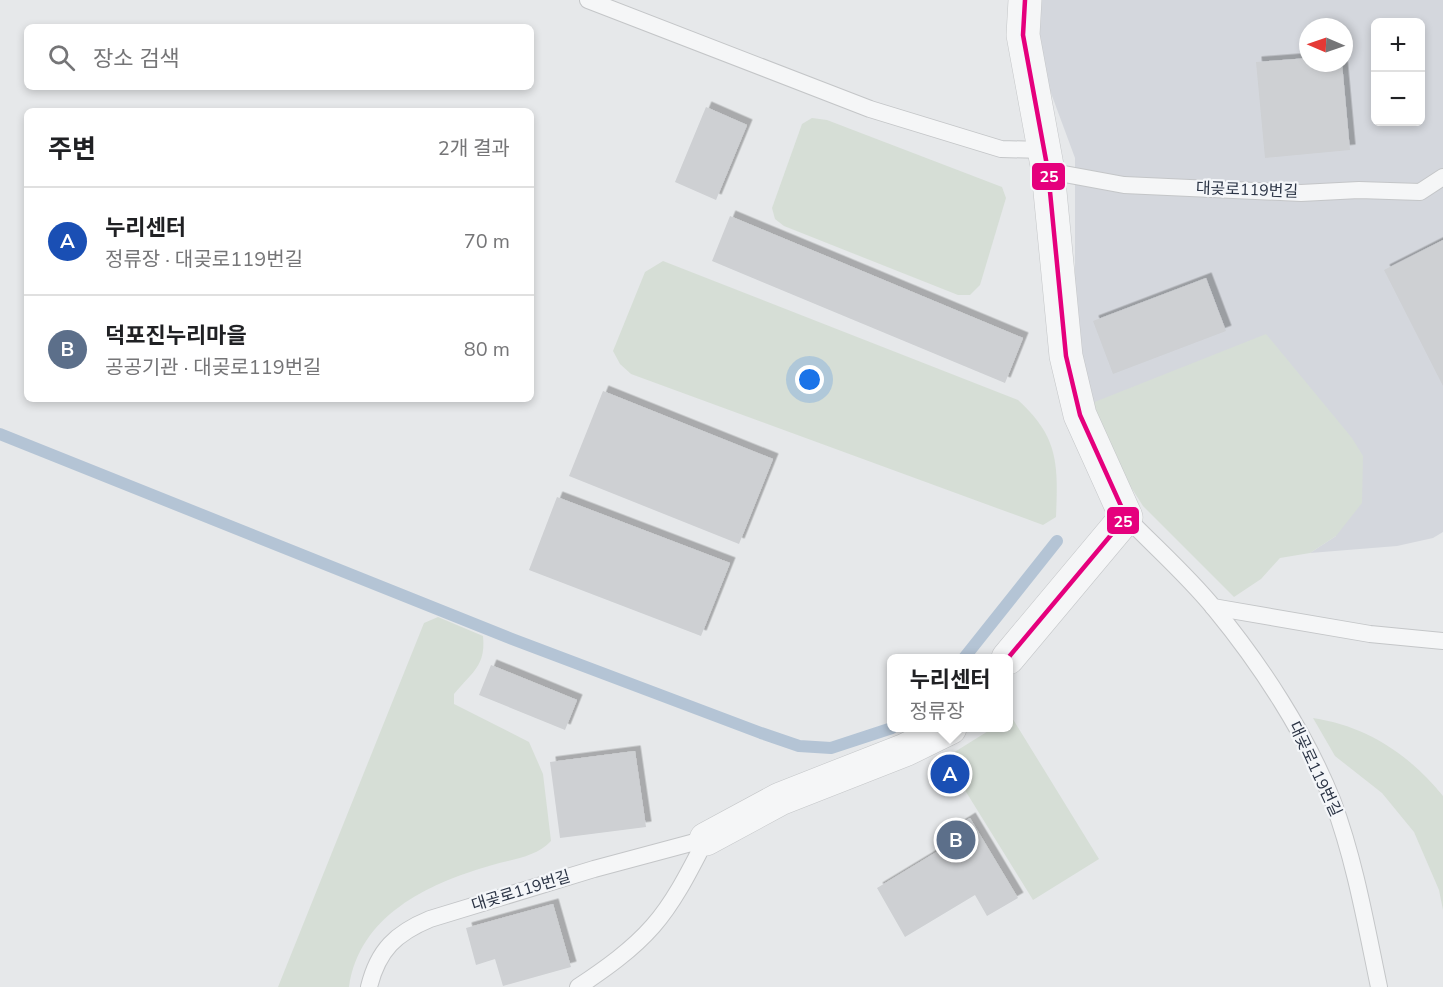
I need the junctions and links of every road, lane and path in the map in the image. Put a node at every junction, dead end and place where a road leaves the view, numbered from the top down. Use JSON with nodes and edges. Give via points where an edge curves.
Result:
{"nodes":[{"id":1,"x":588,"y":0,"type":"edge"},
{"id":2,"x":1025,"y":0,"type":"edge"},
{"id":3,"x":1046,"y":160,"type":"junction"},
{"id":4,"x":1443,"y":177,"type":"edge"},
{"id":5,"x":1126,"y":517,"type":"junction"},
{"id":6,"x":1213,"y":607,"type":"junction"},
{"id":7,"x":1443,"y":641,"type":"edge"},
{"id":8,"x":1011,"y":654,"type":"edge"},
{"id":9,"x":942,"y":732,"type":"edge"},
{"id":10,"x":706,"y":839,"type":"junction"},
{"id":11,"x":369,"y":987,"type":"edge"},
{"id":12,"x":578,"y":987,"type":"edge"},
{"id":13,"x":1379,"y":987,"type":"edge"}],
"edges":[{"from":1,"to":3,"type":"lane","via":[[870,109]]},
{"from":2,"to":3,"type":"street","name":"대곶로119번길","via":[[1023,35]]},
{"from":3,"to":4,"type":"lane","name":"대곶로119번길","via":[[1124,185],[1301,193],[1420,192]]},
{"from":3,"to":5,"type":"street","name":"대곶로119번길","via":[[1066,356],[1080,415]]},
{"from":5,"to":6,"type":"lane","name":"대곶로119번길"},
{"from":5,"to":8,"type":"street"},
{"from":6,"to":7,"type":"lane","via":[[1370,634]]},
{"from":6,"to":13,"type":"lane","name":"대곶로119번길","via":[[1260,667],[1287,710],[1332,801],[1348,850]]},
{"from":9,"to":10,"type":"street","name":"대곶로119번길","via":[[780,799]]},
{"from":10,"to":11,"type":"lane","name":"대곶로119번길","via":[[430,919],[405,930],[384,950]]},
{"from":10,"to":12,"type":"lane","via":[[654,925],[621,957]]}]}
